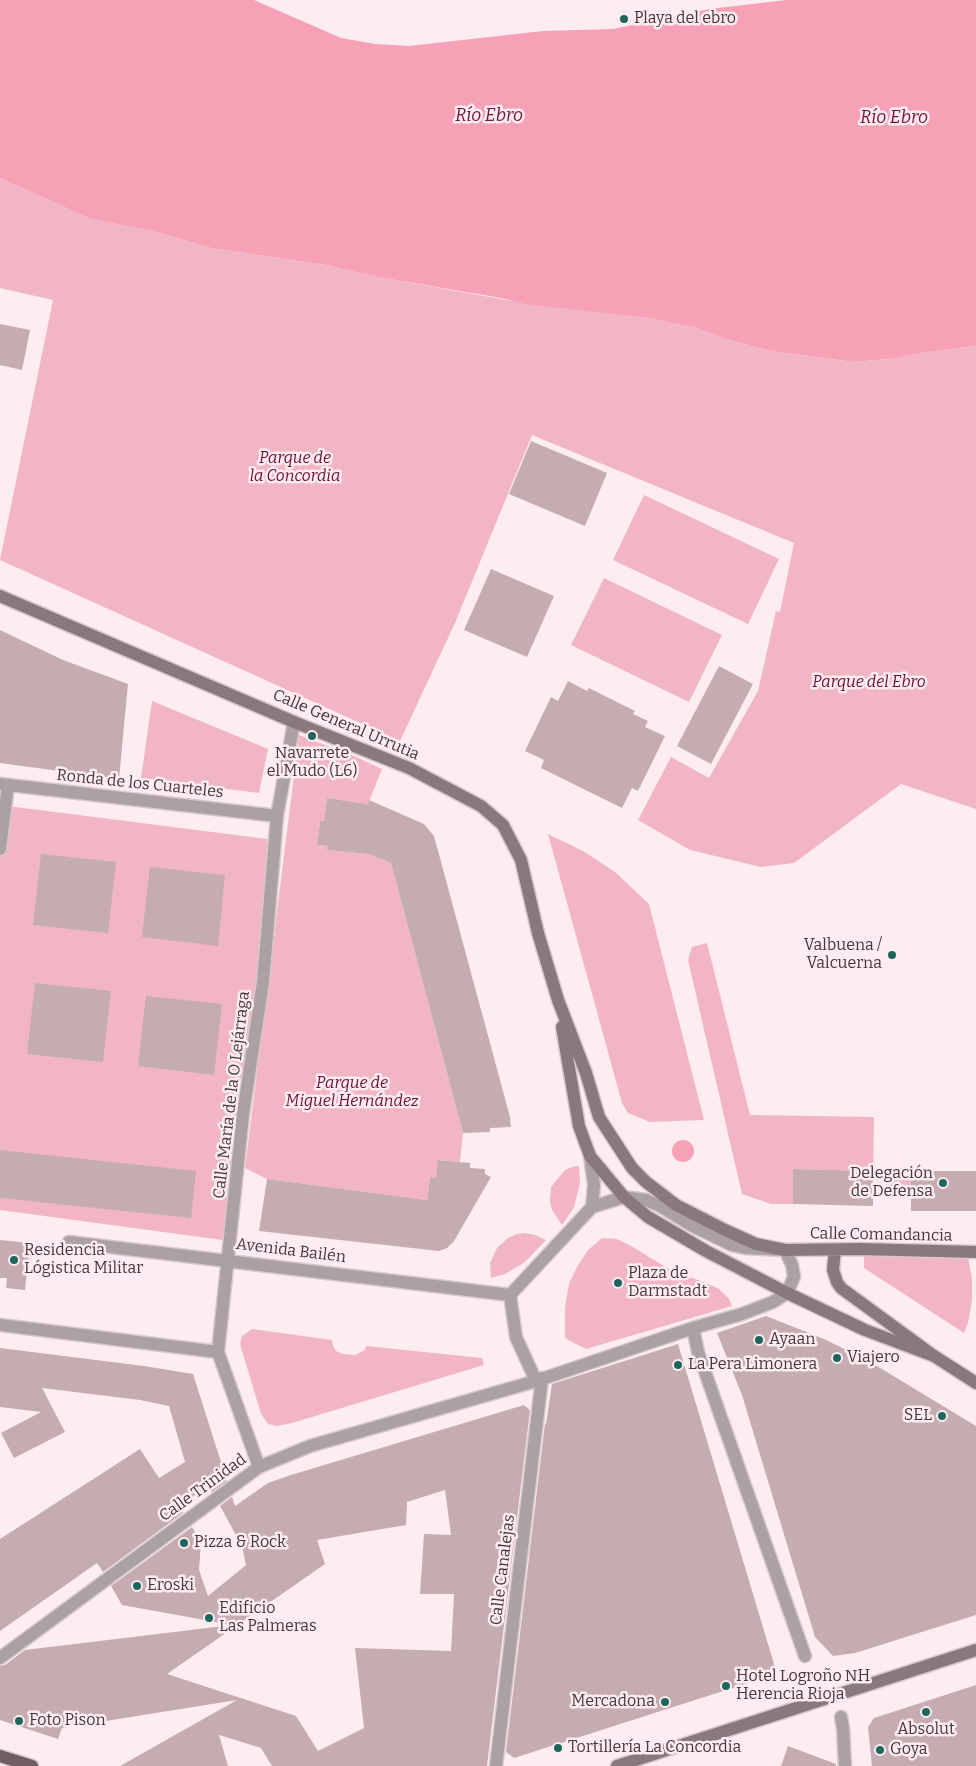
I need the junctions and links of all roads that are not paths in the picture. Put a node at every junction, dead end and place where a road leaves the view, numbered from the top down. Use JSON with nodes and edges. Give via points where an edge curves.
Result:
{"nodes":[{"id":1,"x":0,"y":596,"type":"edge"},
{"id":2,"x":294,"y":722,"type":"junction"},
{"id":3,"x":4,"y":785,"type":"edge"},
{"id":4,"x":277,"y":816,"type":"junction"},
{"id":5,"x":0,"y":849,"type":"edge"},
{"id":6,"x":558,"y":1000,"type":"junction"},
{"id":7,"x":590,"y":1156,"type":"junction"},
{"id":8,"x":624,"y":1197,"type":"junction"},
{"id":9,"x":592,"y":1207,"type":"junction"},
{"id":10,"x":69,"y":1242,"type":"dead end"},
{"id":11,"x":785,"y":1250,"type":"junction"},
{"id":12,"x":836,"y":1250,"type":"junction"},
{"id":13,"x":976,"y":1252,"type":"edge"},
{"id":14,"x":228,"y":1260,"type":"junction"},
{"id":15,"x":787,"y":1293,"type":"junction"},
{"id":16,"x":510,"y":1294,"type":"junction"},
{"id":17,"x":0,"y":1325,"type":"edge"},
{"id":18,"x":693,"y":1328,"type":"junction"},
{"id":19,"x":218,"y":1352,"type":"junction"},
{"id":20,"x":934,"y":1356,"type":"junction"},
{"id":21,"x":539,"y":1379,"type":"junction"},
{"id":22,"x":976,"y":1383,"type":"edge"},
{"id":23,"x":259,"y":1467,"type":"junction"},
{"id":24,"x":976,"y":1650,"type":"edge"},
{"id":25,"x":805,"y":1656,"type":"dead end"},
{"id":26,"x":0,"y":1658,"type":"edge"},
{"id":27,"x":841,"y":1717,"type":"dead end"},
{"id":28,"x":0,"y":1756,"type":"edge"},
{"id":29,"x":32,"y":1766,"type":"edge"},
{"id":30,"x":496,"y":1766,"type":"edge"},
{"id":31,"x":617,"y":1766,"type":"edge"},
{"id":32,"x":845,"y":1766,"type":"edge"}],
"edges":[{"from":1,"to":2,"type":"main road","name":"Calle General Urrutia"},
{"from":2,"to":4,"type":"street","name":"Calle María de la O Lejárraga"},
{"from":2,"to":6,"type":"main road","name":"Calle General Urrutia","via":[[409,768],[481,806],[503,825],[521,860]]},
{"from":3,"to":4,"type":"street","name":"Ronda de los Cuarteles"},
{"from":3,"to":5,"type":"street"},
{"from":4,"to":14,"type":"street","name":"Calle María de la O Lejárraga","via":[[263,982],[243,1114]]},
{"from":6,"to":7,"type":"main road","name":"Calle General Urrutia","via":[[579,1126]]},
{"from":6,"to":11,"type":"main road","name":"Calle General Urrutia","via":[[599,1117],[632,1168],[676,1205],[756,1244]]},
{"from":7,"to":8,"type":"main road","name":"Calle General Urrutia"},
{"from":7,"to":9,"type":"street","via":[[594,1186]]},
{"from":8,"to":9,"type":"street"},
{"from":8,"to":11,"type":"street","via":[[660,1206],[732,1245]]},
{"from":8,"to":15,"type":"main road","via":[[648,1217]]},
{"from":9,"to":16,"type":"street"},
{"from":10,"to":14,"type":"street","name":"Avenida Bailén"},
{"from":11,"to":12,"type":"main road","name":"Calle Comandancia"},
{"from":11,"to":15,"type":"street","via":[[794,1277]]},
{"from":12,"to":13,"type":"main road","name":"Calle Comandancia"},
{"from":12,"to":20,"type":"main road","via":[[833,1270],[841,1288]]},
{"from":14,"to":16,"type":"street","name":"Avenida Bailén"},
{"from":14,"to":19,"type":"street","name":"Calle María de la O Lejárraga"},
{"from":15,"to":18,"type":"street","name":"Calle Trinidad","via":[[750,1311]]},
{"from":15,"to":20,"type":"main road","via":[[865,1330]]},
{"from":16,"to":21,"type":"street","via":[[516,1337]]},
{"from":17,"to":19,"type":"street"},
{"from":18,"to":21,"type":"street","name":"Calle Trinidad"},
{"from":18,"to":25,"type":"street","via":[[698,1352]]},
{"from":19,"to":23,"type":"street","name":"Calle María de la O Lejárraga"},
{"from":20,"to":22,"type":"main road"},
{"from":21,"to":23,"type":"street","name":"Calle Trinidad","via":[[310,1446]]},
{"from":21,"to":30,"type":"street","name":"Calle Canalejas"},
{"from":23,"to":26,"type":"street","name":"Calle Trinidad"},
{"from":24,"to":31,"type":"main road"},
{"from":27,"to":32,"type":"street"},
{"from":28,"to":29,"type":"main road"}]}
